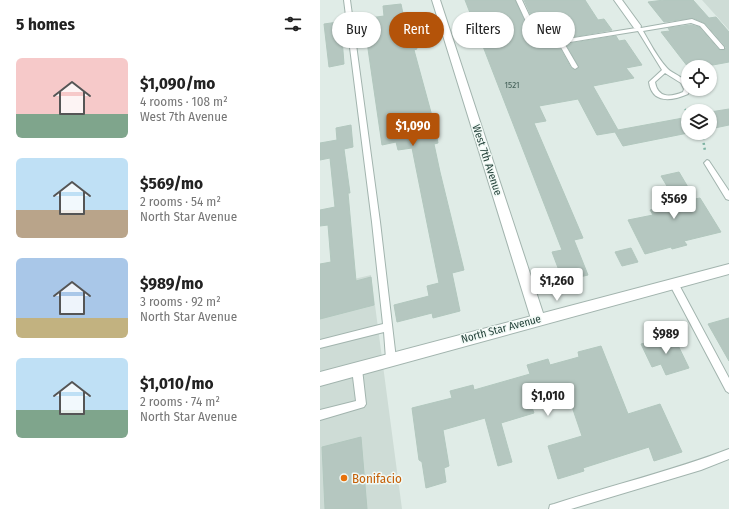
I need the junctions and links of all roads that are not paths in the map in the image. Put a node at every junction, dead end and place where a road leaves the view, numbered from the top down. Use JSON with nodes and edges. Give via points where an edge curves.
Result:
{"nodes":[{"id":1,"x":347,"y":0,"type":"edge"},
{"id":2,"x":436,"y":0,"type":"edge"},
{"id":3,"x":519,"y":0,"type":"edge"},
{"id":4,"x":618,"y":0,"type":"edge"},
{"id":5,"x":525,"y":12,"type":"edge"},
{"id":6,"x":638,"y":27,"type":"junction"},
{"id":7,"x":722,"y":48,"type":"dead end"},
{"id":8,"x":575,"y":67,"type":"dead end"},
{"id":9,"x":665,"y":70,"type":"junction"},
{"id":10,"x":707,"y":163,"type":"road end"},
{"id":11,"x":729,"y":197,"type":"edge"},
{"id":12,"x":729,"y":269,"type":"edge"},
{"id":13,"x":674,"y":284,"type":"junction"},
{"id":14,"x":538,"y":319,"type":"junction"},
{"id":15,"x":388,"y":327,"type":"junction"},
{"id":16,"x":320,"y":344,"type":"edge"},
{"id":17,"x":391,"y":359,"type":"junction"},
{"id":18,"x":357,"y":369,"type":"junction"},
{"id":19,"x":320,"y":379,"type":"edge"},
{"id":20,"x":729,"y":388,"type":"edge"},
{"id":21,"x":320,"y":415,"type":"edge"},
{"id":22,"x":729,"y":454,"type":"edge"},
{"id":23,"x":554,"y":509,"type":"edge"}],
"edges":[{"from":1,"to":15,"type":"lane"},
{"from":2,"to":14,"type":"street","name":"West 7th Avenue"},
{"from":3,"to":5,"type":"lane"},
{"from":4,"to":6,"type":"street"},
{"from":6,"to":7,"type":"lane","via":[[697,22]]},
{"from":6,"to":8,"type":"lane","via":[[561,42]]},
{"from":6,"to":9,"type":"lane"},
{"from":9,"to":9,"type":"lane","via":[[652,82],[655,92],[662,97],[670,98],[686,93],[687,89],[683,82]]},
{"from":10,"to":11,"type":"lane"},
{"from":12,"to":13,"type":"street","name":"North Star Avenue"},
{"from":13,"to":14,"type":"street","name":"North Star Avenue"},
{"from":13,"to":20,"type":"lane"},
{"from":14,"to":17,"type":"street","name":"North Star Avenue"},
{"from":15,"to":16,"type":"lane"},
{"from":15,"to":17,"type":"lane"},
{"from":17,"to":18,"type":"street","name":"North Star Avenue"},
{"from":18,"to":19,"type":"street","name":"North Star Avenue"},
{"from":18,"to":21,"type":"lane","via":[[361,404]]},
{"from":22,"to":23,"type":"lane","via":[[701,465]]}]}
